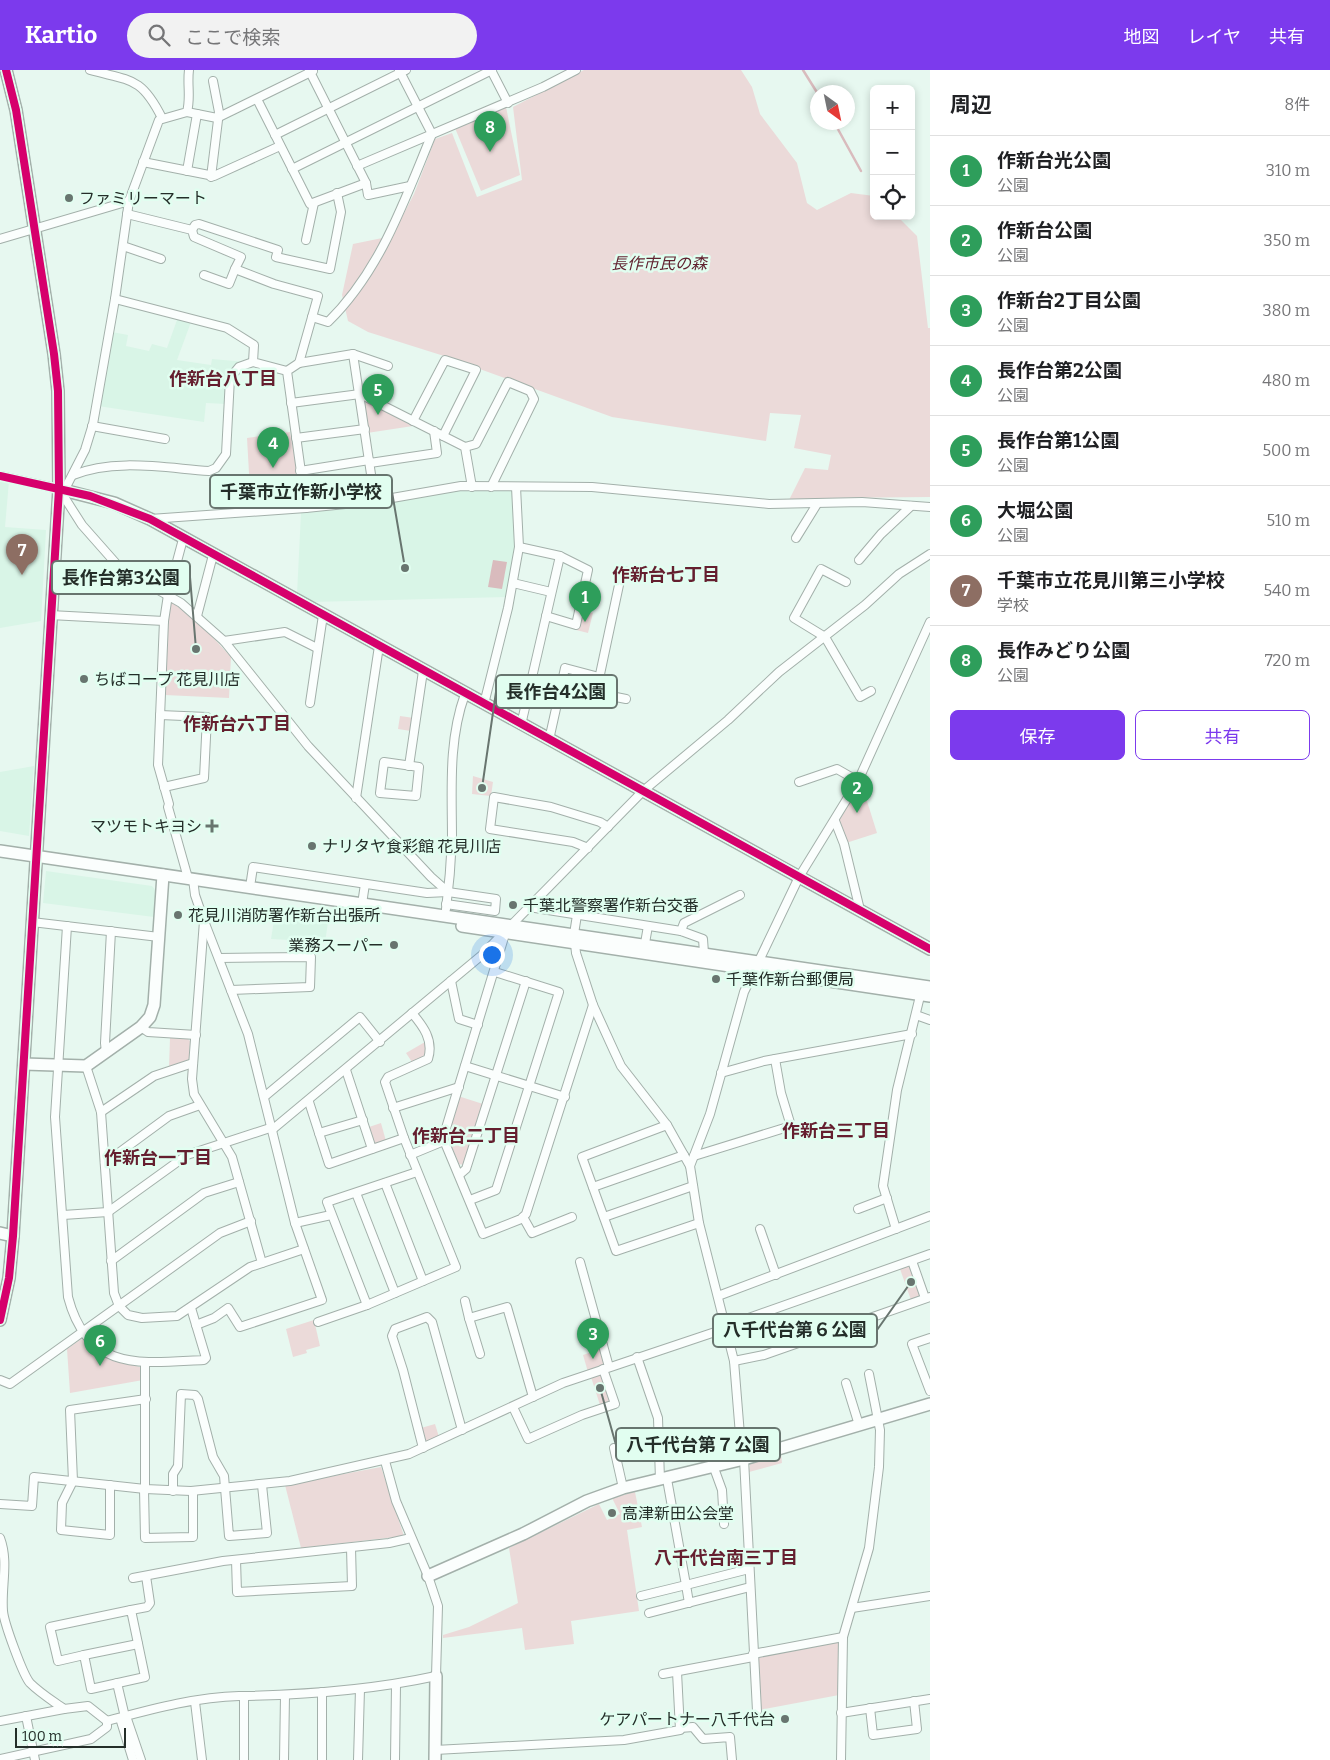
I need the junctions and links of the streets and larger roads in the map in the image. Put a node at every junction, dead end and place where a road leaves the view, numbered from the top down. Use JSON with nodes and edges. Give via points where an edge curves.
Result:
{"nodes":[{"id":1,"x":6,"y":70,"type":"edge"},
{"id":2,"x":90,"y":70,"type":"edge"},
{"id":3,"x":189,"y":70,"type":"edge"},
{"id":4,"x":492,"y":70,"type":"edge"},
{"id":5,"x":576,"y":70,"type":"edge"},
{"id":6,"x":311,"y":71,"type":"edge"},
{"id":7,"x":402,"y":71,"type":"edge"},
{"id":8,"x":213,"y":80,"type":"dead end"},
{"id":9,"x":256,"y":99,"type":"junction"},
{"id":10,"x":508,"y":103,"type":"junction"},
{"id":11,"x":418,"y":107,"type":"junction"},
{"id":12,"x":328,"y":108,"type":"junction"},
{"id":13,"x":187,"y":112,"type":"junction"},
{"id":14,"x":197,"y":114,"type":"junction"},
{"id":15,"x":162,"y":118,"type":"junction"},
{"id":16,"x":217,"y":118,"type":"junction"},
{"id":17,"x":432,"y":134,"type":"junction"},
{"id":18,"x":275,"y":135,"type":"junction"},
{"id":19,"x":345,"y":142,"type":"junction"},
{"id":20,"x":280,"y":146,"type":"junction"},
{"id":21,"x":143,"y":162,"type":"junction"},
{"id":22,"x":357,"y":166,"type":"junction"},
{"id":23,"x":292,"y":169,"type":"junction"},
{"id":24,"x":187,"y":171,"type":"junction"},
{"id":25,"x":211,"y":177,"type":"junction"},
{"id":26,"x":366,"y":183,"type":"junction"},
{"id":27,"x":410,"y":186,"type":"junction"},
{"id":28,"x":337,"y":194,"type":"junction"},
{"id":29,"x":129,"y":201,"type":"junction"},
{"id":30,"x":314,"y":203,"type":"junction"},
{"id":31,"x":127,"y":214,"type":"junction"},
{"id":32,"x":34,"y":228,"type":"junction"},
{"id":33,"x":192,"y":230,"type":"junction"},
{"id":34,"x":0,"y":239,"type":"edge"},
{"id":35,"x":306,"y":240,"type":"dead end"},
{"id":36,"x":122,"y":246,"type":"junction"},
{"id":37,"x":161,"y":259,"type":"dead end"},
{"id":38,"x":235,"y":270,"type":"junction"},
{"id":39,"x":204,"y":274,"type":"dead end"},
{"id":40,"x":115,"y":299,"type":"junction"},
{"id":41,"x":312,"y":317,"type":"junction"},
{"id":42,"x":353,"y":354,"type":"junction"},
{"id":43,"x":253,"y":362,"type":"junction"},
{"id":44,"x":299,"y":363,"type":"junction"},
{"id":45,"x":388,"y":366,"type":"dead end"},
{"id":46,"x":287,"y":371,"type":"junction"},
{"id":47,"x":360,"y":394,"type":"junction"},
{"id":48,"x":291,"y":403,"type":"junction"},
{"id":49,"x":413,"y":421,"type":"junction"},
{"id":50,"x":92,"y":426,"type":"junction"},
{"id":51,"x":365,"y":429,"type":"junction"},
{"id":52,"x":434,"y":431,"type":"junction"},
{"id":53,"x":443,"y":436,"type":"junction"},
{"id":54,"x":296,"y":438,"type":"junction"},
{"id":55,"x":165,"y":439,"type":"dead end"},
{"id":56,"x":465,"y":447,"type":"junction"},
{"id":57,"x":370,"y":462,"type":"junction"},
{"id":58,"x":300,"y":471,"type":"junction"},
{"id":59,"x":73,"y":475,"type":"junction"},
{"id":60,"x":0,"y":476,"type":"edge"},
{"id":61,"x":472,"y":486,"type":"junction"},
{"id":62,"x":491,"y":487,"type":"junction"},
{"id":63,"x":516,"y":487,"type":"junction"},
{"id":64,"x":62,"y":489,"type":"junction"},
{"id":65,"x":375,"y":501,"type":"junction"},
{"id":66,"x":817,"y":504,"type":"junction"},
{"id":67,"x":911,"y":506,"type":"junction"},
{"id":68,"x":930,"y":507,"type":"edge"},
{"id":69,"x":306,"y":508,"type":"junction"},
{"id":70,"x":150,"y":519,"type":"junction"},
{"id":71,"x":183,"y":538,"type":"junction"},
{"id":72,"x":796,"y":538,"type":"dead end"},
{"id":73,"x":519,"y":547,"type":"junction"},
{"id":74,"x":930,"y":554,"type":"edge"},
{"id":75,"x":213,"y":555,"type":"junction"},
{"id":76,"x":560,"y":556,"type":"junction"},
{"id":77,"x":859,"y":560,"type":"dead end"},
{"id":78,"x":640,"y":574,"type":"dead end"},
{"id":79,"x":846,"y":582,"type":"dead end"},
{"id":80,"x":513,"y":583,"type":"junction"},
{"id":81,"x":551,"y":592,"type":"junction"},
{"id":82,"x":168,"y":595,"type":"junction"},
{"id":83,"x":324,"y":614,"type":"junction"},
{"id":84,"x":50,"y":615,"type":"junction"},
{"id":85,"x":198,"y":616,"type":"junction"},
{"id":86,"x":546,"y":616,"type":"junction"},
{"id":87,"x":164,"y":621,"type":"junction"},
{"id":88,"x":930,"y":622,"type":"edge"},
{"id":89,"x":825,"y":636,"type":"junction"},
{"id":90,"x":224,"y":641,"type":"junction"},
{"id":91,"x":378,"y":646,"type":"junction"},
{"id":92,"x":317,"y":648,"type":"junction"},
{"id":93,"x":423,"y":670,"type":"junction"},
{"id":94,"x":599,"y":677,"type":"junction"},
{"id":95,"x":871,"y":691,"type":"dead end"},
{"id":96,"x":465,"y":694,"type":"junction"},
{"id":97,"x":626,"y":699,"type":"dead end"},
{"id":98,"x":310,"y":703,"type":"dead end"},
{"id":99,"x":484,"y":704,"type":"junction"},
{"id":100,"x":160,"y":715,"type":"junction"},
{"id":101,"x":521,"y":725,"type":"junction"},
{"id":102,"x":548,"y":740,"type":"junction"},
{"id":103,"x":410,"y":766,"type":"junction"},
{"id":104,"x":858,"y":781,"type":"junction"},
{"id":105,"x":799,"y":782,"type":"dead end"},
{"id":106,"x":164,"y":787,"type":"junction"},
{"id":107,"x":643,"y":791,"type":"junction"},
{"id":108,"x":356,"y":798,"type":"junction"},
{"id":109,"x":835,"y":821,"type":"junction"},
{"id":110,"x":608,"y":827,"type":"junction"},
{"id":111,"x":588,"y":848,"type":"junction"},
{"id":112,"x":0,"y":851,"type":"edge"},
{"id":113,"x":36,"y":857,"type":"junction"},
{"id":114,"x":163,"y":875,"type":"junction"},
{"id":115,"x":799,"y":877,"type":"junction"},
{"id":116,"x":191,"y":879,"type":"junction"},
{"id":117,"x":365,"y":884,"type":"junction"},
{"id":118,"x":250,"y":887,"type":"junction"},
{"id":119,"x":448,"y":892,"type":"junction"},
{"id":120,"x":740,"y":895,"type":"dead end"},
{"id":121,"x":362,"y":904,"type":"junction"},
{"id":122,"x":446,"y":904,"type":"junction"},
{"id":123,"x":529,"y":907,"type":"junction"},
{"id":124,"x":860,"y":910,"type":"junction"},
{"id":125,"x":577,"y":915,"type":"junction"},
{"id":126,"x":444,"y":918,"type":"junction"},
{"id":127,"x":204,"y":921,"type":"junction"},
{"id":128,"x":32,"y":922,"type":"junction"},
{"id":129,"x":67,"y":926,"type":"junction"},
{"id":130,"x":648,"y":926,"type":"junction"},
{"id":131,"x":509,"y":929,"type":"junction"},
{"id":132,"x":112,"y":931,"type":"junction"},
{"id":133,"x":681,"y":931,"type":"junction"},
{"id":134,"x":159,"y":937,"type":"junction"},
{"id":135,"x":576,"y":939,"type":"junction"},
{"id":136,"x":644,"y":949,"type":"junction"},
{"id":137,"x":930,"y":949,"type":"edge"},
{"id":138,"x":704,"y":953,"type":"junction"},
{"id":139,"x":219,"y":958,"type":"junction"},
{"id":140,"x":756,"y":965,"type":"junction"},
{"id":141,"x":495,"y":972,"type":"junction"},
{"id":142,"x":451,"y":980,"type":"junction"},
{"id":143,"x":526,"y":981,"type":"junction"},
{"id":144,"x":231,"y":990,"type":"junction"},
{"id":145,"x":926,"y":991,"type":"edge"},
{"id":146,"x":593,"y":1005,"type":"junction"},
{"id":147,"x":412,"y":1013,"type":"junction"},
{"id":148,"x":916,"y":1015,"type":"junction"},
{"id":149,"x":930,"y":1020,"type":"edge"},
{"id":150,"x":478,"y":1025,"type":"junction"},
{"id":151,"x":141,"y":1027,"type":"junction"},
{"id":152,"x":912,"y":1034,"type":"junction"},
{"id":153,"x":196,"y":1035,"type":"junction"},
{"id":154,"x":380,"y":1042,"type":"junction"},
{"id":155,"x":106,"y":1053,"type":"junction"},
{"id":156,"x":775,"y":1059,"type":"junction"},
{"id":157,"x":24,"y":1064,"type":"junction"},
{"id":158,"x":193,"y":1064,"type":"junction"},
{"id":159,"x":58,"y":1066,"type":"junction"},
{"id":160,"x":86,"y":1066,"type":"junction"},
{"id":161,"x":465,"y":1066,"type":"junction"},
{"id":162,"x":346,"y":1070,"type":"junction"},
{"id":163,"x":721,"y":1073,"type":"junction"},
{"id":164,"x":496,"y":1075,"type":"junction"},
{"id":165,"x":528,"y":1086,"type":"junction"},
{"id":166,"x":459,"y":1087,"type":"junction"},
{"id":167,"x":264,"y":1097,"type":"junction"},
{"id":168,"x":565,"y":1097,"type":"junction"},
{"id":169,"x":309,"y":1102,"type":"junction"},
{"id":170,"x":200,"y":1105,"type":"junction"},
{"id":171,"x":394,"y":1108,"type":"junction"},
{"id":172,"x":101,"y":1112,"type":"junction"},
{"id":173,"x":363,"y":1120,"type":"junction"},
{"id":174,"x":667,"y":1126,"type":"junction"},
{"id":175,"x":273,"y":1128,"type":"junction"},
{"id":176,"x":319,"y":1133,"type":"junction"},
{"id":177,"x":404,"y":1138,"type":"junction"},
{"id":178,"x":444,"y":1141,"type":"junction"},
{"id":179,"x":224,"y":1142,"type":"junction"},
{"id":180,"x":372,"y":1149,"type":"junction"},
{"id":181,"x":410,"y":1155,"type":"junction"},
{"id":182,"x":684,"y":1155,"type":"junction"},
{"id":183,"x":694,"y":1156,"type":"junction"},
{"id":184,"x":105,"y":1162,"type":"junction"},
{"id":185,"x":690,"y":1166,"type":"junction"},
{"id":186,"x":417,"y":1172,"type":"junction"},
{"id":187,"x":459,"y":1175,"type":"junction"},
{"id":188,"x":239,"y":1182,"type":"junction"},
{"id":189,"x":385,"y":1183,"type":"junction"},
{"id":190,"x":693,"y":1186,"type":"junction"},
{"id":191,"x":593,"y":1187,"type":"junction"},
{"id":192,"x":356,"y":1193,"type":"junction"},
{"id":193,"x":886,"y":1198,"type":"junction"},
{"id":194,"x":470,"y":1200,"type":"junction"},
{"id":195,"x":858,"y":1209,"type":"dead end"},
{"id":196,"x":108,"y":1212,"type":"junction"},
{"id":197,"x":63,"y":1215,"type":"junction"},
{"id":198,"x":331,"y":1215,"type":"junction"},
{"id":199,"x":930,"y":1216,"type":"edge"},
{"id":200,"x":523,"y":1217,"type":"junction"},
{"id":201,"x":572,"y":1217,"type":"dead end"},
{"id":202,"x":604,"y":1217,"type":"junction"},
{"id":203,"x":251,"y":1221,"type":"junction"},
{"id":204,"x":296,"y":1223,"type":"junction"},
{"id":205,"x":699,"y":1223,"type":"junction"},
{"id":206,"x":760,"y":1228,"type":"dead end"},
{"id":207,"x":896,"y":1229,"type":"junction"},
{"id":208,"x":0,"y":1233,"type":"edge"},
{"id":209,"x":13,"y":1236,"type":"junction"},
{"id":210,"x":304,"y":1249,"type":"junction"},
{"id":211,"x":930,"y":1254,"type":"edge"},
{"id":212,"x":111,"y":1261,"type":"junction"},
{"id":213,"x":912,"y":1261,"type":"junction"},
{"id":214,"x":580,"y":1262,"type":"dead end"},
{"id":215,"x":262,"y":1263,"type":"junction"},
{"id":216,"x":776,"y":1275,"type":"junction"},
{"id":217,"x":423,"y":1281,"type":"junction"},
{"id":218,"x":395,"y":1293,"type":"junction"},
{"id":219,"x":718,"y":1296,"type":"junction"},
{"id":220,"x":928,"y":1297,"type":"edge"},
{"id":221,"x":465,"y":1301,"type":"dead end"},
{"id":222,"x":120,"y":1306,"type":"junction"},
{"id":223,"x":367,"y":1306,"type":"junction"},
{"id":224,"x":191,"y":1308,"type":"junction"},
{"id":225,"x":469,"y":1318,"type":"junction"},
{"id":226,"x":0,"y":1320,"type":"edge"},
{"id":227,"x":318,"y":1322,"type":"dead end"},
{"id":228,"x":196,"y":1324,"type":"junction"},
{"id":229,"x":727,"y":1327,"type":"junction"},
{"id":230,"x":83,"y":1333,"type":"junction"},
{"id":231,"x":930,"y":1338,"type":"edge"},
{"id":232,"x":480,"y":1354,"type":"dead end"},
{"id":233,"x":637,"y":1357,"type":"junction"},
{"id":234,"x":734,"y":1361,"type":"junction"},
{"id":235,"x":145,"y":1363,"type":"junction"},
{"id":236,"x":606,"y":1368,"type":"junction"},
{"id":237,"x":869,"y":1374,"type":"dead end"},
{"id":238,"x":0,"y":1380,"type":"edge"},
{"id":239,"x":846,"y":1383,"type":"dead end"},
{"id":240,"x":930,"y":1392,"type":"edge"},
{"id":241,"x":533,"y":1397,"type":"junction"},
{"id":242,"x":146,"y":1399,"type":"junction"},
{"id":243,"x":930,"y":1404,"type":"edge"},
{"id":244,"x":513,"y":1407,"type":"junction"},
{"id":245,"x":879,"y":1420,"type":"junction"},
{"id":246,"x":860,"y":1425,"type":"junction"},
{"id":247,"x":462,"y":1430,"type":"junction"},
{"id":248,"x":423,"y":1448,"type":"junction"},
{"id":249,"x":614,"y":1448,"type":"dead end"},
{"id":250,"x":746,"y":1459,"type":"junction"},
{"id":251,"x":385,"y":1461,"type":"junction"},
{"id":252,"x":714,"y":1468,"type":"junction"},
{"id":253,"x":663,"y":1480,"type":"junction"},
{"id":254,"x":73,"y":1481,"type":"junction"},
{"id":255,"x":110,"y":1485,"type":"junction"},
{"id":256,"x":262,"y":1485,"type":"junction"},
{"id":257,"x":623,"y":1488,"type":"junction"},
{"id":258,"x":145,"y":1489,"type":"junction"},
{"id":259,"x":226,"y":1489,"type":"junction"},
{"id":260,"x":173,"y":1490,"type":"junction"},
{"id":261,"x":192,"y":1491,"type":"junction"},
{"id":262,"x":0,"y":1504,"type":"edge"},
{"id":263,"x":724,"y":1524,"type":"dead end"},
{"id":264,"x":0,"y":1538,"type":"edge"},
{"id":265,"x":411,"y":1538,"type":"junction"},
{"id":266,"x":351,"y":1548,"type":"junction"},
{"id":267,"x":236,"y":1560,"type":"junction"},
{"id":268,"x":749,"y":1569,"type":"junction"},
{"id":269,"x":146,"y":1576,"type":"junction"},
{"id":270,"x":428,"y":1576,"type":"junction"},
{"id":271,"x":133,"y":1578,"type":"dead end"},
{"id":272,"x":686,"y":1585,"type":"junction"},
{"id":273,"x":750,"y":1587,"type":"junction"},
{"id":274,"x":641,"y":1596,"type":"dead end"},
{"id":275,"x":930,"y":1596,"type":"edge"},
{"id":276,"x":689,"y":1602,"type":"junction"},
{"id":277,"x":852,"y":1608,"type":"junction"},
{"id":278,"x":131,"y":1610,"type":"junction"},
{"id":279,"x":649,"y":1613,"type":"dead end"},
{"id":280,"x":843,"y":1637,"type":"junction"},
{"id":281,"x":138,"y":1644,"type":"junction"},
{"id":282,"x":84,"y":1655,"type":"junction"},
{"id":283,"x":753,"y":1656,"type":"junction"},
{"id":284,"x":677,"y":1672,"type":"junction"},
{"id":285,"x":663,"y":1674,"type":"dead end"},
{"id":286,"x":436,"y":1676,"type":"junction"},
{"id":287,"x":118,"y":1683,"type":"junction"},
{"id":288,"x":396,"y":1685,"type":"junction"},
{"id":289,"x":360,"y":1688,"type":"junction"},
{"id":290,"x":322,"y":1692,"type":"junction"},
{"id":291,"x":285,"y":1695,"type":"junction"},
{"id":292,"x":244,"y":1697,"type":"junction"},
{"id":293,"x":930,"y":1699,"type":"edge"},
{"id":294,"x":914,"y":1701,"type":"junction"},
{"id":295,"x":195,"y":1702,"type":"junction"},
{"id":296,"x":870,"y":1708,"type":"junction"},
{"id":297,"x":64,"y":1709,"type":"junction"},
{"id":298,"x":757,"y":1711,"type":"dead end"},
{"id":299,"x":841,"y":1713,"type":"junction"},
{"id":300,"x":26,"y":1716,"type":"junction"},
{"id":301,"x":124,"y":1717,"type":"junction"},
{"id":302,"x":0,"y":1721,"type":"edge"},
{"id":303,"x":107,"y":1721,"type":"junction"},
{"id":304,"x":680,"y":1728,"type":"junction"},
{"id":305,"x":435,"y":1755,"type":"edge"},
{"id":306,"x":34,"y":1756,"type":"edge"},
{"id":307,"x":0,"y":1759,"type":"edge"},
{"id":308,"x":134,"y":1760,"type":"edge"},
{"id":309,"x":141,"y":1760,"type":"edge"},
{"id":310,"x":202,"y":1760,"type":"edge"},
{"id":311,"x":244,"y":1760,"type":"edge"},
{"id":312,"x":284,"y":1760,"type":"edge"},
{"id":313,"x":322,"y":1760,"type":"edge"},
{"id":314,"x":358,"y":1760,"type":"edge"},
{"id":315,"x":395,"y":1760,"type":"edge"},
{"id":316,"x":732,"y":1760,"type":"edge"},
{"id":317,"x":841,"y":1760,"type":"edge"}],
"edges":[{"from":1,"to":32,"type":"street","via":[[16,110]]},
{"from":2,"to":15,"type":"street","via":[[137,83]]},
{"from":3,"to":13,"type":"street"},
{"from":4,"to":10,"type":"street"},
{"from":4,"to":11,"type":"street"},
{"from":5,"to":10,"type":"street"},
{"from":6,"to":9,"type":"street"},
{"from":6,"to":12,"type":"street"},
{"from":7,"to":11,"type":"street"},
{"from":7,"to":12,"type":"street"},
{"from":8,"to":16,"type":"street"},
{"from":9,"to":16,"type":"street"},
{"from":9,"to":18,"type":"street"},
{"from":10,"to":17,"type":"street"},
{"from":11,"to":17,"type":"street"},
{"from":11,"to":19,"type":"street"},
{"from":12,"to":18,"type":"street"},
{"from":12,"to":19,"type":"street"},
{"from":13,"to":14,"type":"street"},
{"from":13,"to":15,"type":"street"},
{"from":14,"to":16,"type":"street"},
{"from":14,"to":24,"type":"street"},
{"from":15,"to":21,"type":"street"},
{"from":16,"to":25,"type":"street"},
{"from":17,"to":22,"type":"street"},
{"from":17,"to":27,"type":"street"},
{"from":18,"to":20,"type":"street"},
{"from":19,"to":22,"type":"street"},
{"from":19,"to":23,"type":"street"},
{"from":20,"to":23,"type":"street"},
{"from":20,"to":25,"type":"street"},
{"from":21,"to":24,"type":"street"},
{"from":21,"to":29,"type":"street"},
{"from":22,"to":26,"type":"street"},
{"from":23,"to":30,"type":"street","via":[[310,204]]},
{"from":24,"to":25,"type":"street"},
{"from":26,"to":27,"type":"street","via":[[368,194]]},
{"from":26,"to":28,"type":"street"},
{"from":27,"to":41,"type":"street","via":[[380,254],[347,302],[328,322]]},
{"from":28,"to":30,"type":"street"},
{"from":28,"to":33,"type":"street","via":[[341,212],[330,269],[276,257],[278,250],[199,224]]},
{"from":29,"to":31,"type":"street"},
{"from":29,"to":32,"type":"street"},
{"from":30,"to":35,"type":"street"},
{"from":31,"to":33,"type":"street"},
{"from":31,"to":36,"type":"street"},
{"from":32,"to":34,"type":"street"},
{"from":32,"to":64,"type":"street","via":[[58,391]]},
{"from":33,"to":38,"type":"street","via":[[194,237],[241,257]]},
{"from":36,"to":37,"type":"street"},
{"from":36,"to":40,"type":"street"},
{"from":38,"to":39,"type":"street","via":[[229,284]]},
{"from":38,"to":41,"type":"street","via":[[318,296]]},
{"from":40,"to":43,"type":"street","via":[[227,328],[254,345]]},
{"from":40,"to":50,"type":"street"},
{"from":41,"to":44,"type":"street"},
{"from":42,"to":44,"type":"street"},
{"from":42,"to":45,"type":"street"},
{"from":42,"to":47,"type":"street"},
{"from":43,"to":46,"type":"street"},
{"from":43,"to":59,"type":"street","via":[[239,367],[230,378],[226,454],[216,468],[209,471],[122,466],[90,468]]},
{"from":44,"to":46,"type":"street"},
{"from":46,"to":48,"type":"street"},
{"from":47,"to":48,"type":"street"},
{"from":47,"to":49,"type":"street"},
{"from":47,"to":51,"type":"street"},
{"from":48,"to":54,"type":"street"},
{"from":49,"to":52,"type":"street"},
{"from":49,"to":53,"type":"street","via":[[445,360],[476,370]]},
{"from":50,"to":55,"type":"street"},
{"from":50,"to":59,"type":"street"},
{"from":51,"to":54,"type":"street"},
{"from":51,"to":57,"type":"street"},
{"from":52,"to":53,"type":"street"},
{"from":52,"to":57,"type":"street","via":[[437,453]]},
{"from":53,"to":56,"type":"street"},
{"from":54,"to":58,"type":"street"},
{"from":56,"to":61,"type":"street"},
{"from":56,"to":62,"type":"street","via":[[476,444],[508,382],[530,391],[534,399]]},
{"from":57,"to":58,"type":"street"},
{"from":57,"to":65,"type":"street"},
{"from":58,"to":69,"type":"street"},
{"from":59,"to":64,"type":"street"},
{"from":60,"to":64,"type":"street"},
{"from":61,"to":62,"type":"street"},
{"from":61,"to":65,"type":"street"},
{"from":62,"to":63,"type":"street"},
{"from":63,"to":66,"type":"street","via":[[592,487],[769,504]]},
{"from":63,"to":73,"type":"street"},
{"from":64,"to":70,"type":"street","via":[[114,503]]},
{"from":64,"to":82,"type":"street","via":[[82,525],[120,568]]},
{"from":64,"to":84,"type":"street"},
{"from":65,"to":69,"type":"street"},
{"from":66,"to":67,"type":"street","via":[[862,502]]},
{"from":66,"to":72,"type":"street"},
{"from":67,"to":68,"type":"street"},
{"from":67,"to":77,"type":"street"},
{"from":69,"to":70,"type":"street"},
{"from":70,"to":71,"type":"street"},
{"from":71,"to":75,"type":"street"},
{"from":71,"to":82,"type":"street"},
{"from":73,"to":76,"type":"street"},
{"from":73,"to":80,"type":"street"},
{"from":74,"to":89,"type":"street","via":[[899,574]]},
{"from":75,"to":83,"type":"street"},
{"from":75,"to":85,"type":"street"},
{"from":76,"to":81,"type":"street"},
{"from":76,"to":86,"type":"street","via":[[588,570],[576,625]]},
{"from":78,"to":94,"type":"street","via":[[622,571]]},
{"from":79,"to":89,"type":"street","via":[[821,569],[794,618]]},
{"from":80,"to":81,"type":"street"},
{"from":80,"to":99,"type":"street"},
{"from":81,"to":86,"type":"street"},
{"from":82,"to":85,"type":"street"},
{"from":82,"to":87,"type":"street"},
{"from":83,"to":91,"type":"street"},
{"from":83,"to":92,"type":"street"},
{"from":84,"to":87,"type":"street"},
{"from":84,"to":113,"type":"street"},
{"from":85,"to":90,"type":"street"},
{"from":86,"to":101,"type":"street"},
{"from":87,"to":100,"type":"street"},
{"from":88,"to":104,"type":"street"},
{"from":89,"to":95,"type":"street","via":[[860,697]]},
{"from":89,"to":107,"type":"street"},
{"from":90,"to":92,"type":"street","via":[[285,632]]},
{"from":90,"to":108,"type":"street","via":[[308,746]]},
{"from":91,"to":93,"type":"street"},
{"from":91,"to":108,"type":"street"},
{"from":92,"to":98,"type":"street"},
{"from":93,"to":96,"type":"street"},
{"from":93,"to":103,"type":"street"},
{"from":94,"to":97,"type":"street","via":[[596,693]]},
{"from":94,"to":102,"type":"street","via":[[565,668]]},
{"from":96,"to":99,"type":"street"},
{"from":96,"to":119,"type":"street","via":[[452,758]]},
{"from":99,"to":101,"type":"street"},
{"from":100,"to":106,"type":"street","via":[[158,765]]},
{"from":100,"to":106,"type":"street","via":[[207,717],[204,778]]},
{"from":101,"to":102,"type":"street"},
{"from":102,"to":107,"type":"street"},
{"from":103,"to":103,"type":"street","via":[[419,767],[416,796],[380,793],[384,762]]},
{"from":104,"to":105,"type":"street","via":[[837,769]]},
{"from":104,"to":109,"type":"street"},
{"from":106,"to":116,"type":"street"},
{"from":107,"to":110,"type":"street"},
{"from":107,"to":115,"type":"street"},
{"from":108,"to":119,"type":"street"},
{"from":109,"to":115,"type":"street"},
{"from":109,"to":124,"type":"street"},
{"from":110,"to":111,"type":"street"},
{"from":110,"to":111,"type":"street","via":[[551,807],[494,797],[490,829],[573,842]]},
{"from":111,"to":123,"type":"street"},
{"from":112,"to":113,"type":"street"},
{"from":113,"to":114,"type":"street"},
{"from":113,"to":128,"type":"street"},
{"from":114,"to":116,"type":"street"},
{"from":114,"to":134,"type":"street"},
{"from":115,"to":124,"type":"street"},
{"from":115,"to":140,"type":"street"},
{"from":116,"to":118,"type":"street"},
{"from":116,"to":127,"type":"street"},
{"from":117,"to":118,"type":"street","via":[[253,867]]},
{"from":117,"to":119,"type":"street","via":[[428,893]]},
{"from":117,"to":121,"type":"street"},
{"from":118,"to":121,"type":"street"},
{"from":119,"to":122,"type":"street"},
{"from":119,"to":122,"type":"street","via":[[496,899],[495,911]]},
{"from":120,"to":133,"type":"street","via":[[684,923]]},
{"from":121,"to":126,"type":"street"},
{"from":122,"to":126,"type":"street"},
{"from":123,"to":125,"type":"street"},
{"from":123,"to":131,"type":"street"},
{"from":124,"to":137,"type":"street"},
{"from":125,"to":130,"type":"street"},
{"from":125,"to":135,"type":"street"},
{"from":126,"to":131,"type":"street"},
{"from":127,"to":139,"type":"street"},
{"from":127,"to":153,"type":"street"},
{"from":128,"to":129,"type":"street"},
{"from":128,"to":157,"type":"street"},
{"from":129,"to":132,"type":"street"},
{"from":129,"to":159,"type":"street"},
{"from":130,"to":133,"type":"street"},
{"from":130,"to":136,"type":"street"},
{"from":131,"to":135,"type":"street"},
{"from":131,"to":141,"type":"street"},
{"from":131,"to":142,"type":"street"},
{"from":132,"to":134,"type":"street"},
{"from":132,"to":155,"type":"street"},
{"from":133,"to":138,"type":"street","via":[[703,939]]},
{"from":134,"to":151,"type":"street","via":[[154,1005],[150,1017]]},
{"from":135,"to":136,"type":"street"},
{"from":135,"to":146,"type":"street","via":[[576,952]]},
{"from":136,"to":138,"type":"street"},
{"from":136,"to":140,"type":"street"},
{"from":138,"to":140,"type":"street"},
{"from":139,"to":144,"type":"street"},
{"from":139,"to":144,"type":"street","via":[[311,956],[310,987]]},
{"from":140,"to":145,"type":"street"},
{"from":140,"to":163,"type":"street","via":[[744,992]]},
{"from":141,"to":143,"type":"street"},
{"from":141,"to":150,"type":"street"},
{"from":142,"to":147,"type":"street"},
{"from":142,"to":150,"type":"street","via":[[460,1019]]},
{"from":143,"to":164,"type":"street"},
{"from":143,"to":165,"type":"street","via":[[559,992]]},
{"from":144,"to":167,"type":"street","via":[[248,1034]]},
{"from":145,"to":148,"type":"street"},
{"from":146,"to":168,"type":"street"},
{"from":146,"to":174,"type":"street","via":[[621,1066]]},
{"from":147,"to":154,"type":"street"},
{"from":147,"to":171,"type":"street","via":[[426,1030],[431,1051],[428,1059],[388,1077],[385,1082]]},
{"from":148,"to":149,"type":"street"},
{"from":148,"to":152,"type":"street"},
{"from":150,"to":161,"type":"street"},
{"from":151,"to":153,"type":"street","via":[[148,1032]]},
{"from":151,"to":155,"type":"street"},
{"from":152,"to":156,"type":"street"},
{"from":152,"to":193,"type":"street","via":[[896,1099],[883,1186]]},
{"from":153,"to":158,"type":"street"},
{"from":154,"to":162,"type":"street"},
{"from":154,"to":167,"type":"street","via":[[360,1017]]},
{"from":155,"to":160,"type":"street"},
{"from":156,"to":163,"type":"street"},
{"from":156,"to":183,"type":"street","via":[[791,1126]]},
{"from":157,"to":159,"type":"street"},
{"from":157,"to":209,"type":"street"},
{"from":158,"to":170,"type":"street","via":[[193,1086]]},
{"from":158,"to":172,"type":"street","via":[[154,1076]]},
{"from":159,"to":160,"type":"street"},
{"from":159,"to":197,"type":"street","via":[[55,1117]]},
{"from":160,"to":172,"type":"street"},
{"from":161,"to":164,"type":"street"},
{"from":161,"to":166,"type":"street"},
{"from":162,"to":169,"type":"street"},
{"from":162,"to":173,"type":"street"},
{"from":163,"to":183,"type":"street"},
{"from":164,"to":165,"type":"street"},
{"from":164,"to":187,"type":"street","via":[[466,1169]]},
{"from":165,"to":168,"type":"street"},
{"from":165,"to":194,"type":"street","via":[[496,1190]]},
{"from":166,"to":171,"type":"street"},
{"from":166,"to":178,"type":"street"},
{"from":167,"to":175,"type":"street"},
{"from":168,"to":200,"type":"street","via":[[534,1195]]},
{"from":169,"to":175,"type":"street"},
{"from":169,"to":176,"type":"street"},
{"from":170,"to":179,"type":"street"},
{"from":170,"to":184,"type":"street","via":[[169,1116]]},
{"from":171,"to":177,"type":"street"},
{"from":172,"to":184,"type":"street"},
{"from":173,"to":176,"type":"street"},
{"from":173,"to":180,"type":"street"},
{"from":174,"to":182,"type":"street"},
{"from":174,"to":191,"type":"street","via":[[582,1157]]},
{"from":175,"to":179,"type":"street"},
{"from":175,"to":204,"type":"street"},
{"from":176,"to":180,"type":"street","via":[[329,1164]]},
{"from":177,"to":180,"type":"street"},
{"from":177,"to":181,"type":"street"},
{"from":178,"to":181,"type":"street"},
{"from":178,"to":187,"type":"street"},
{"from":179,"to":188,"type":"street"},
{"from":179,"to":196,"type":"street","via":[[187,1155]]},
{"from":181,"to":186,"type":"street"},
{"from":182,"to":185,"type":"street"},
{"from":182,"to":191,"type":"street"},
{"from":183,"to":185,"type":"street"},
{"from":184,"to":196,"type":"street"},
{"from":185,"to":190,"type":"street"},
{"from":186,"to":189,"type":"street"},
{"from":186,"to":217,"type":"street","via":[[456,1267]]},
{"from":187,"to":194,"type":"street"},
{"from":188,"to":203,"type":"street"},
{"from":188,"to":212,"type":"street","via":[[204,1193]]},
{"from":189,"to":192,"type":"street"},
{"from":189,"to":217,"type":"street"},
{"from":190,"to":202,"type":"street"},
{"from":190,"to":205,"type":"street"},
{"from":191,"to":202,"type":"street"},
{"from":192,"to":198,"type":"street","via":[[327,1202]]},
{"from":192,"to":218,"type":"street"},
{"from":193,"to":195,"type":"street"},
{"from":193,"to":207,"type":"street"},
{"from":194,"to":200,"type":"street","via":[[483,1234]]},
{"from":196,"to":197,"type":"street"},
{"from":196,"to":212,"type":"street"},
{"from":197,"to":230,"type":"street","via":[[68,1297]]},
{"from":198,"to":204,"type":"street"},
{"from":198,"to":223,"type":"street"},
{"from":199,"to":207,"type":"street"},
{"from":200,"to":201,"type":"street","via":[[532,1233]]},
{"from":202,"to":205,"type":"street","via":[[616,1251]]},
{"from":203,"to":215,"type":"street"},
{"from":203,"to":222,"type":"street","via":[[220,1232]]},
{"from":204,"to":210,"type":"street"},
{"from":205,"to":219,"type":"street"},
{"from":206,"to":216,"type":"street"},
{"from":207,"to":216,"type":"street"},
{"from":208,"to":209,"type":"street"},
{"from":209,"to":226,"type":"street"},
{"from":210,"to":215,"type":"street"},
{"from":210,"to":228,"type":"street","via":[[322,1300],[240,1327],[228,1308],[214,1318]]},
{"from":211,"to":213,"type":"street"},
{"from":212,"to":222,"type":"street","via":[[114,1294]]},
{"from":213,"to":220,"type":"street"},
{"from":213,"to":229,"type":"street"},
{"from":214,"to":236,"type":"street"},
{"from":215,"to":224,"type":"street","via":[[232,1277]]},
{"from":216,"to":219,"type":"street"},
{"from":217,"to":218,"type":"street"},
{"from":218,"to":223,"type":"street"},
{"from":219,"to":229,"type":"street"},
{"from":220,"to":234,"type":"street","via":[[764,1355]]},
{"from":221,"to":225,"type":"street"},
{"from":222,"to":224,"type":"street","via":[[128,1315],[142,1318],[177,1316]]},
{"from":222,"to":230,"type":"street"},
{"from":223,"to":227,"type":"street"},
{"from":224,"to":228,"type":"street"},
{"from":225,"to":232,"type":"street"},
{"from":225,"to":241,"type":"street","via":[[507,1307]]},
{"from":228,"to":235,"type":"street","via":[[204,1360]]},
{"from":229,"to":233,"type":"street"},
{"from":229,"to":234,"type":"street"},
{"from":230,"to":235,"type":"street","via":[[104,1352],[122,1360]]},
{"from":230,"to":238,"type":"street","via":[[10,1384]]},
{"from":231,"to":240,"type":"street","via":[[912,1344]]},
{"from":233,"to":236,"type":"street"},
{"from":233,"to":253,"type":"street","via":[[658,1418]]},
{"from":234,"to":250,"type":"street","via":[[740,1435]]},
{"from":235,"to":242,"type":"street"},
{"from":236,"to":241,"type":"street"},
{"from":236,"to":244,"type":"street","via":[[615,1404],[528,1439]]},
{"from":237,"to":245,"type":"street"},
{"from":239,"to":246,"type":"street"},
{"from":241,"to":244,"type":"street"},
{"from":242,"to":254,"type":"street","via":[[70,1410]]},
{"from":242,"to":258,"type":"street"},
{"from":243,"to":245,"type":"street"},
{"from":244,"to":247,"type":"street"},
{"from":245,"to":246,"type":"street"},
{"from":245,"to":277,"type":"street","via":[[874,1520],[866,1563]]},
{"from":246,"to":250,"type":"street"},
{"from":247,"to":248,"type":"street"},
{"from":247,"to":248,"type":"street","via":[[432,1322],[427,1317],[395,1329],[392,1336]]},
{"from":248,"to":251,"type":"street"},
{"from":249,"to":257,"type":"street"},
{"from":250,"to":252,"type":"street"},
{"from":250,"to":268,"type":"street"},
{"from":251,"to":256,"type":"street"},
{"from":251,"to":265,"type":"street"},
{"from":252,"to":253,"type":"street"},
{"from":252,"to":263,"type":"street","via":[[722,1490]]},
{"from":253,"to":257,"type":"street"},
{"from":253,"to":272,"type":"street"},
{"from":254,"to":255,"type":"street"},
{"from":254,"to":255,"type":"street","via":[[62,1503],[61,1530],[110,1535]]},
{"from":254,"to":262,"type":"street","via":[[34,1478],[32,1506]]},
{"from":255,"to":258,"type":"street"},
{"from":256,"to":259,"type":"street"},
{"from":256,"to":259,"type":"street","via":[[267,1533],[230,1536]]},
{"from":257,"to":270,"type":"street","via":[[587,1501],[523,1534]]},
{"from":258,"to":260,"type":"street"},
{"from":258,"to":261,"type":"street","via":[[145,1538],[193,1537]]},
{"from":259,"to":260,"type":"street","via":[[224,1474],[213,1457],[198,1399],[195,1395],[181,1394],[178,1466],[173,1474]]},
{"from":259,"to":261,"type":"street"},
{"from":260,"to":261,"type":"street"},
{"from":264,"to":297,"type":"street","via":[[4,1548],[3,1612],[12,1641],[29,1682]]},
{"from":265,"to":266,"type":"street"},
{"from":265,"to":270,"type":"street"},
{"from":266,"to":267,"type":"street"},
{"from":266,"to":267,"type":"street","via":[[352,1586],[237,1592]]},
{"from":267,"to":269,"type":"street"},
{"from":268,"to":272,"type":"street"},
{"from":268,"to":273,"type":"street"},
{"from":269,"to":271,"type":"street"},
{"from":269,"to":278,"type":"street","via":[[150,1603],[147,1607]]},
{"from":270,"to":286,"type":"street","via":[[438,1606]]},
{"from":272,"to":274,"type":"street"},
{"from":272,"to":276,"type":"street"},
{"from":273,"to":276,"type":"street"},
{"from":273,"to":283,"type":"street"},
{"from":275,"to":277,"type":"street"},
{"from":276,"to":279,"type":"street"},
{"from":277,"to":280,"type":"street"},
{"from":278,"to":281,"type":"street"},
{"from":278,"to":282,"type":"street","via":[[50,1627],[58,1661]]},
{"from":280,"to":283,"type":"street"},
{"from":280,"to":299,"type":"street"},
{"from":281,"to":282,"type":"street"},
{"from":281,"to":287,"type":"street","via":[[146,1677]]},
{"from":282,"to":287,"type":"street","via":[[91,1689]]},
{"from":283,"to":284,"type":"street"},
{"from":283,"to":298,"type":"street"},
{"from":284,"to":285,"type":"street"},
{"from":284,"to":304,"type":"street"},
{"from":286,"to":288,"type":"street"},
{"from":286,"to":305,"type":"street"},
{"from":287,"to":301,"type":"street"},
{"from":288,"to":289,"type":"street"},
{"from":288,"to":315,"type":"street"},
{"from":289,"to":290,"type":"street"},
{"from":289,"to":314,"type":"street"},
{"from":290,"to":291,"type":"street"},
{"from":290,"to":313,"type":"street"},
{"from":291,"to":292,"type":"street"},
{"from":291,"to":312,"type":"street"},
{"from":292,"to":295,"type":"street"},
{"from":292,"to":311,"type":"street"},
{"from":293,"to":294,"type":"street"},
{"from":294,"to":296,"type":"street"},
{"from":294,"to":296,"type":"street","via":[[917,1729],[873,1735]]},
{"from":295,"to":301,"type":"street"},
{"from":295,"to":310,"type":"street"},
{"from":296,"to":299,"type":"street"},
{"from":297,"to":300,"type":"street"},
{"from":297,"to":303,"type":"street","via":[[88,1706]]},
{"from":299,"to":317,"type":"street"},
{"from":300,"to":302,"type":"street"},
{"from":300,"to":306,"type":"street"},
{"from":301,"to":303,"type":"street"},
{"from":301,"to":308,"type":"street"},
{"from":301,"to":309,"type":"street"},
{"from":303,"to":306,"type":"street","via":[[107,1727],[91,1740]]},
{"from":304,"to":305,"type":"street","via":[[624,1740]]},
{"from":304,"to":316,"type":"street","via":[[693,1727],[703,1739],[730,1738]]},
{"from":306,"to":307,"type":"street"}]}
